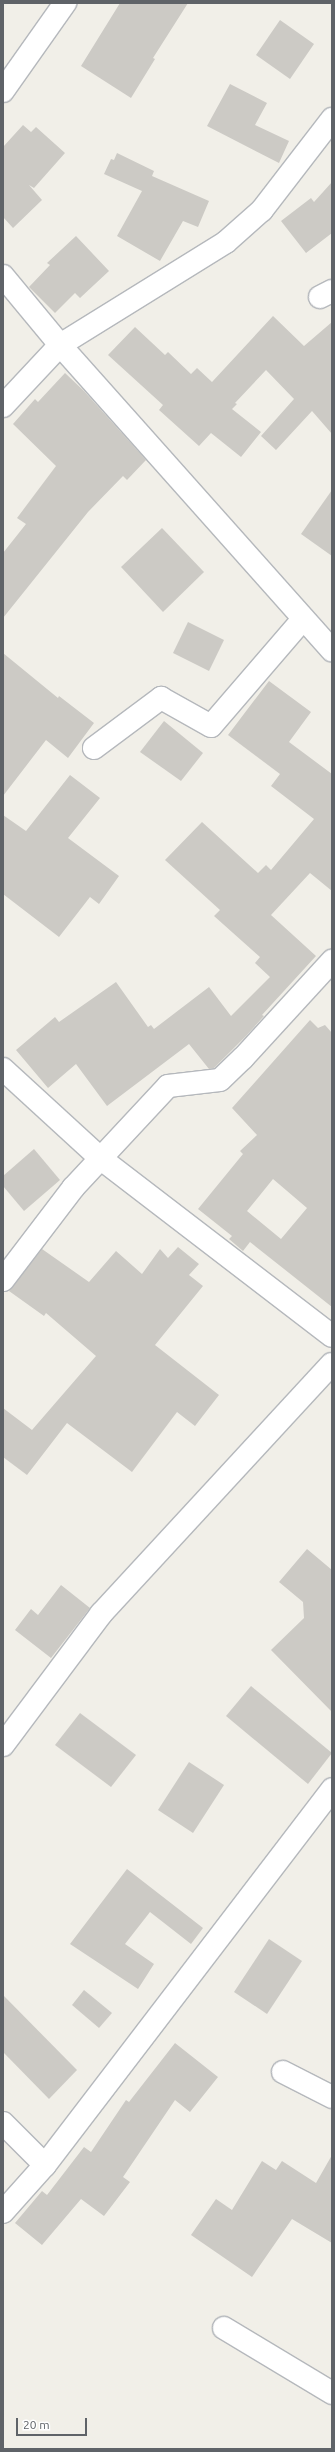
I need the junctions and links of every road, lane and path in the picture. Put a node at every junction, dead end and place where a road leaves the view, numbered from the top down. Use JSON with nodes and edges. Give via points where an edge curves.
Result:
{"nodes":[{"id":1,"x":65,"y":3,"type":"edge"},
{"id":2,"x":3,"y":91,"type":"edge"},
{"id":3,"x":332,"y":119,"type":"edge"},
{"id":4,"x":3,"y":276,"type":"edge"},
{"id":5,"x":60,"y":344,"type":"junction"},
{"id":6,"x":3,"y":406,"type":"edge"},
{"id":7,"x":303,"y":619,"type":"junction"},
{"id":8,"x":332,"y":650,"type":"edge"},
{"id":9,"x":94,"y":748,"type":"dead end"},
{"id":10,"x":332,"y":961,"type":"edge"},
{"id":11,"x":3,"y":1069,"type":"edge"},
{"id":12,"x":100,"y":1158,"type":"junction"},
{"id":13,"x":3,"y":1280,"type":"edge"},
{"id":14,"x":332,"y":1336,"type":"edge"},
{"id":15,"x":332,"y":1364,"type":"edge"},
{"id":16,"x":3,"y":1745,"type":"edge"},
{"id":17,"x":332,"y":1789,"type":"edge"},
{"id":18,"x":283,"y":2072,"type":"dead end"},
{"id":19,"x":332,"y":2097,"type":"edge"},
{"id":20,"x":3,"y":2123,"type":"edge"},
{"id":21,"x":45,"y":2165,"type":"junction"},
{"id":22,"x":3,"y":2212,"type":"edge"},
{"id":23,"x":224,"y":2328,"type":"dead end"},
{"id":24,"x":332,"y":2393,"type":"edge"}],
"edges":[{"from":1,"to":2,"type":"street"},
{"from":3,"to":5,"type":"street","via":[[262,210],[226,242]]},
{"from":4,"to":5,"type":"street"},
{"from":5,"to":6,"type":"street"},
{"from":5,"to":7,"type":"street"},
{"from":7,"to":8,"type":"street"},
{"from":7,"to":9,"type":"street","via":[[212,726],[161,698]]},
{"from":10,"to":12,"type":"street","via":[[220,1080],[168,1086]]},
{"from":11,"to":12,"type":"street"},
{"from":12,"to":13,"type":"street","via":[[73,1188]]},
{"from":12,"to":14,"type":"street"},
{"from":15,"to":16,"type":"street","via":[[101,1614]]},
{"from":17,"to":21,"type":"street"},
{"from":18,"to":19,"type":"street"},
{"from":20,"to":21,"type":"street"},
{"from":21,"to":22,"type":"street"},
{"from":23,"to":24,"type":"street"}]}
